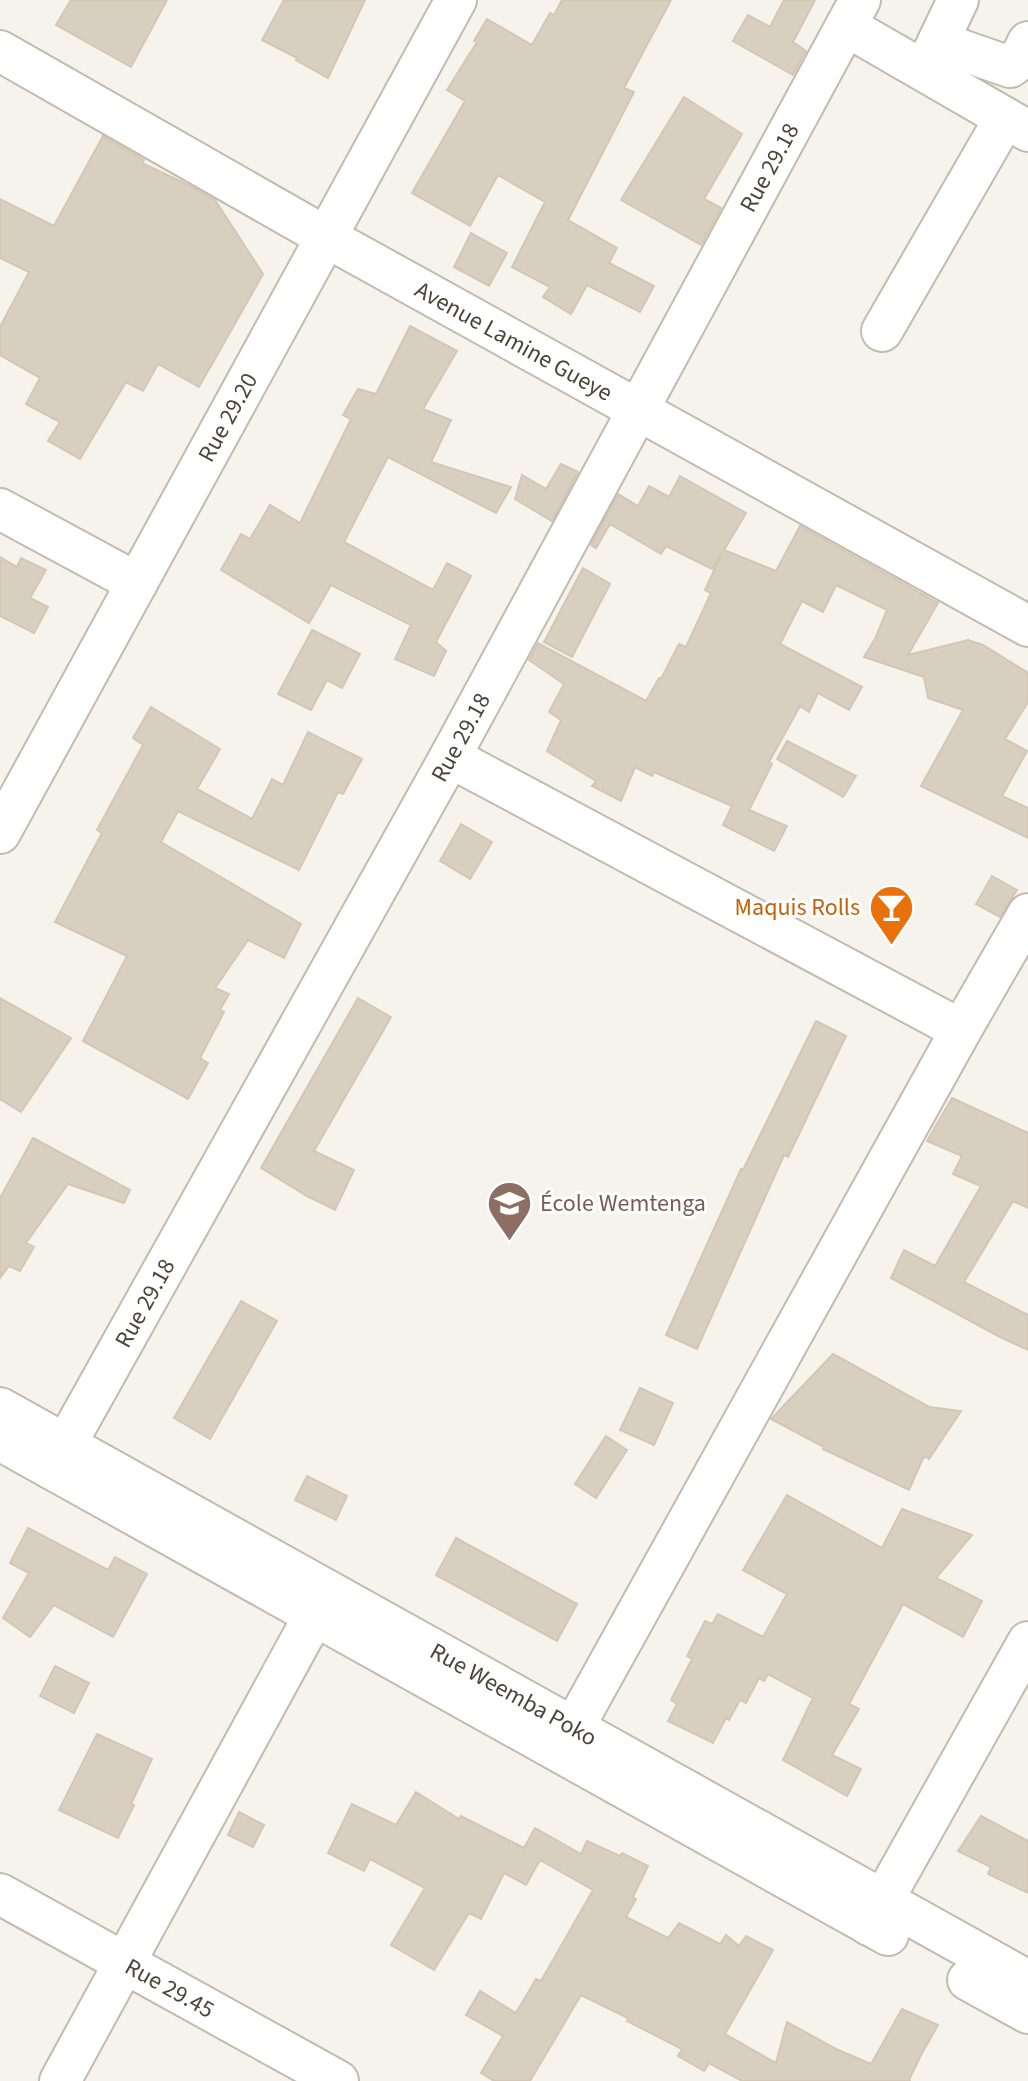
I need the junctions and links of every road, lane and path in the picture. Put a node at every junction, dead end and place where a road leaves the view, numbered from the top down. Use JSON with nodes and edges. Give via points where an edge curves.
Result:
{"nodes":[{"id":1,"x":456,"y":0,"type":"edge"},
{"id":2,"x":958,"y":0,"type":"edge"},
{"id":3,"x":853,"y":13,"type":"edge"},
{"id":4,"x":1028,"y":42,"type":"edge"},
{"id":5,"x":0,"y":51,"type":"edge"},
{"id":6,"x":931,"y":57,"type":"junction"},
{"id":7,"x":1017,"y":125,"type":"edge"},
{"id":8,"x":326,"y":237,"type":"junction"},
{"id":9,"x":882,"y":331,"type":"dead end"},
{"id":10,"x":638,"y":409,"type":"junction"},
{"id":11,"x":0,"y":509,"type":"edge"},
{"id":12,"x":137,"y":583,"type":"junction"},
{"id":13,"x":1028,"y":626,"type":"edge"},
{"id":14,"x":450,"y":757,"type":"junction"},
{"id":15,"x":0,"y":833,"type":"edge"},
{"id":16,"x":1028,"y":914,"type":"edge"},
{"id":17,"x":961,"y":1030,"type":"junction"},
{"id":18,"x":0,"y":1408,"type":"edge"},
{"id":19,"x":0,"y":1440,"type":"edge"},
{"id":20,"x":59,"y":1457,"type":"junction"},
{"id":21,"x":314,"y":1616,"type":"junction"},
{"id":22,"x":1028,"y":1642,"type":"edge"},
{"id":23,"x":567,"y":1740,"type":"junction"},
{"id":24,"x":0,"y":1894,"type":"edge"},
{"id":25,"x":876,"y":1913,"type":"junction"},
{"id":26,"x":124,"y":1963,"type":"junction"},
{"id":27,"x":1028,"y":1981,"type":"edge"},
{"id":28,"x":1028,"y":2013,"type":"edge"},
{"id":29,"x":60,"y":2081,"type":"edge"},
{"id":30,"x":338,"y":2081,"type":"edge"}],
"edges":[{"from":1,"to":8,"type":"street","name":"Rue 29.20"},
{"from":2,"to":6,"type":"street"},
{"from":3,"to":6,"type":"street"},
{"from":3,"to":10,"type":"street","name":"Rue 29.18"},
{"from":4,"to":6,"type":"street","via":[[1010,67]]},
{"from":5,"to":8,"type":"street","name":"Avenue Lamine Gueye"},
{"from":6,"to":7,"type":"street"},
{"from":7,"to":9,"type":"street"},
{"from":8,"to":10,"type":"street","name":"Avenue Lamine Gueye"},
{"from":8,"to":12,"type":"street","name":"Rue 29.20"},
{"from":10,"to":13,"type":"street","name":"Avenue Lamine Gueye"},
{"from":10,"to":14,"type":"street","name":"Rue 29.18"},
{"from":11,"to":12,"type":"street"},
{"from":12,"to":15,"type":"street","name":"Rue 29.20"},
{"from":14,"to":17,"type":"street"},
{"from":14,"to":20,"type":"street","name":"Rue 29.18"},
{"from":16,"to":17,"type":"street"},
{"from":17,"to":23,"type":"street"},
{"from":18,"to":20,"type":"street","name":"Rue Weemba Poko"},
{"from":19,"to":20,"type":"street","name":"Rue Weemba Poko"},
{"from":20,"to":21,"type":"street","name":"Rue Weemba Poko"},
{"from":20,"to":23,"type":"street","name":"Rue Weemba Poko"},
{"from":21,"to":23,"type":"street","name":"Rue Weemba Poko"},
{"from":21,"to":26,"type":"street"},
{"from":22,"to":25,"type":"street"},
{"from":23,"to":25,"type":"street","name":"Rue Weemba Poko"},
{"from":24,"to":26,"type":"street","name":"Rue 29.45"},
{"from":25,"to":27,"type":"street","name":"Rue Weemba Poko"},
{"from":25,"to":28,"type":"street","name":"Rue Weemba Poko"},
{"from":26,"to":29,"type":"street"},
{"from":26,"to":30,"type":"street","name":"Rue 29.45"}]}
